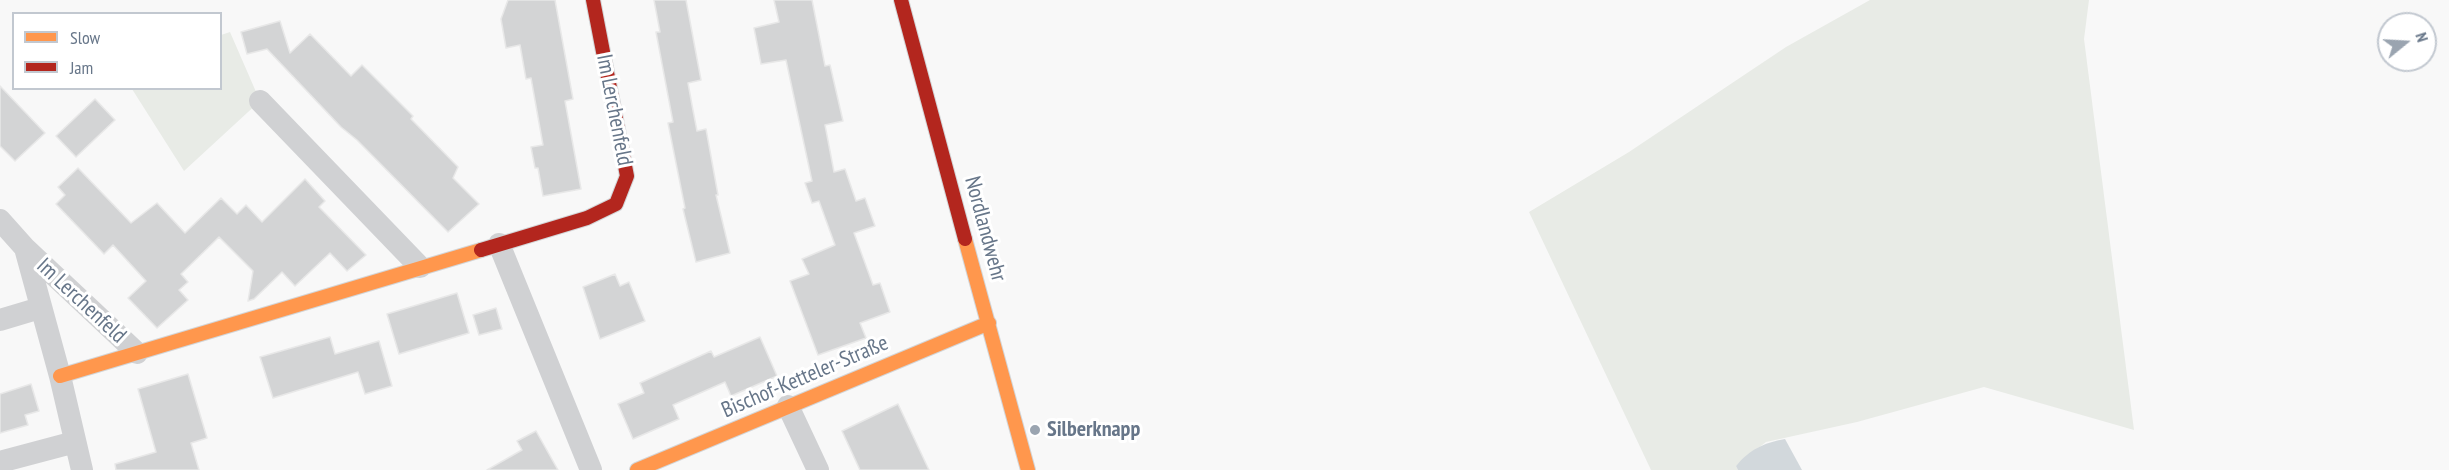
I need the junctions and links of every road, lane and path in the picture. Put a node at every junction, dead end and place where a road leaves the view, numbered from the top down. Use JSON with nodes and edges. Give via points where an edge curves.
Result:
{"nodes":[{"id":1,"x":593,"y":0,"type":"edge"},
{"id":2,"x":901,"y":0,"type":"edge"},
{"id":3,"x":260,"y":101,"type":"dead end"},
{"id":4,"x":0,"y":220,"type":"edge"},
{"id":5,"x":499,"y":244,"type":"junction"},
{"id":6,"x":25,"y":248,"type":"junction"},
{"id":7,"x":420,"y":267,"type":"junction"},
{"id":8,"x":40,"y":308,"type":"junction"},
{"id":9,"x":0,"y":320,"type":"edge"},
{"id":10,"x":989,"y":323,"type":"junction"},
{"id":11,"x":137,"y":353,"type":"junction"},
{"id":12,"x":60,"y":376,"type":"junction"},
{"id":13,"x":788,"y":406,"type":"junction"},
{"id":14,"x":75,"y":442,"type":"junction"},
{"id":15,"x":0,"y":462,"type":"edge"},
{"id":16,"x":649,"y":468,"type":"edge"},
{"id":17,"x":82,"y":470,"type":"edge"},
{"id":18,"x":591,"y":470,"type":"edge"},
{"id":19,"x":818,"y":470,"type":"edge"},
{"id":20,"x":1028,"y":470,"type":"edge"}],
"edges":[{"from":1,"to":5,"type":"street","name":"Im Lerchenfeld","via":[[627,176],[616,204],[587,218]]},
{"from":2,"to":10,"type":"street","name":"Nordlandwehr"},
{"from":3,"to":7,"type":"street"},
{"from":4,"to":6,"type":"street","name":"Im Lerchenfeld"},
{"from":5,"to":7,"type":"street","name":"Im Lerchenfeld"},
{"from":5,"to":18,"type":"street"},
{"from":6,"to":8,"type":"street","name":"Im Lerchenfeld"},
{"from":6,"to":11,"type":"street","name":"Im Lerchenfeld"},
{"from":7,"to":11,"type":"street","name":"Im Lerchenfeld"},
{"from":8,"to":9,"type":"street","name":"Im Lerchenfeld"},
{"from":8,"to":12,"type":"street","name":"Im Lerchenfeld"},
{"from":10,"to":13,"type":"street","name":"Bischof-Ketteler-Straße"},
{"from":10,"to":20,"type":"street","name":"Nordlandwehr"},
{"from":11,"to":12,"type":"street","name":"Im Lerchenfeld"},
{"from":12,"to":14,"type":"street","name":"Im Lerchenfeld"},
{"from":13,"to":16,"type":"street","name":"Bischof-Ketteler-Straße"},
{"from":13,"to":19,"type":"street"},
{"from":14,"to":15,"type":"street"},
{"from":14,"to":17,"type":"street","name":"Im Lerchenfeld"}]}
